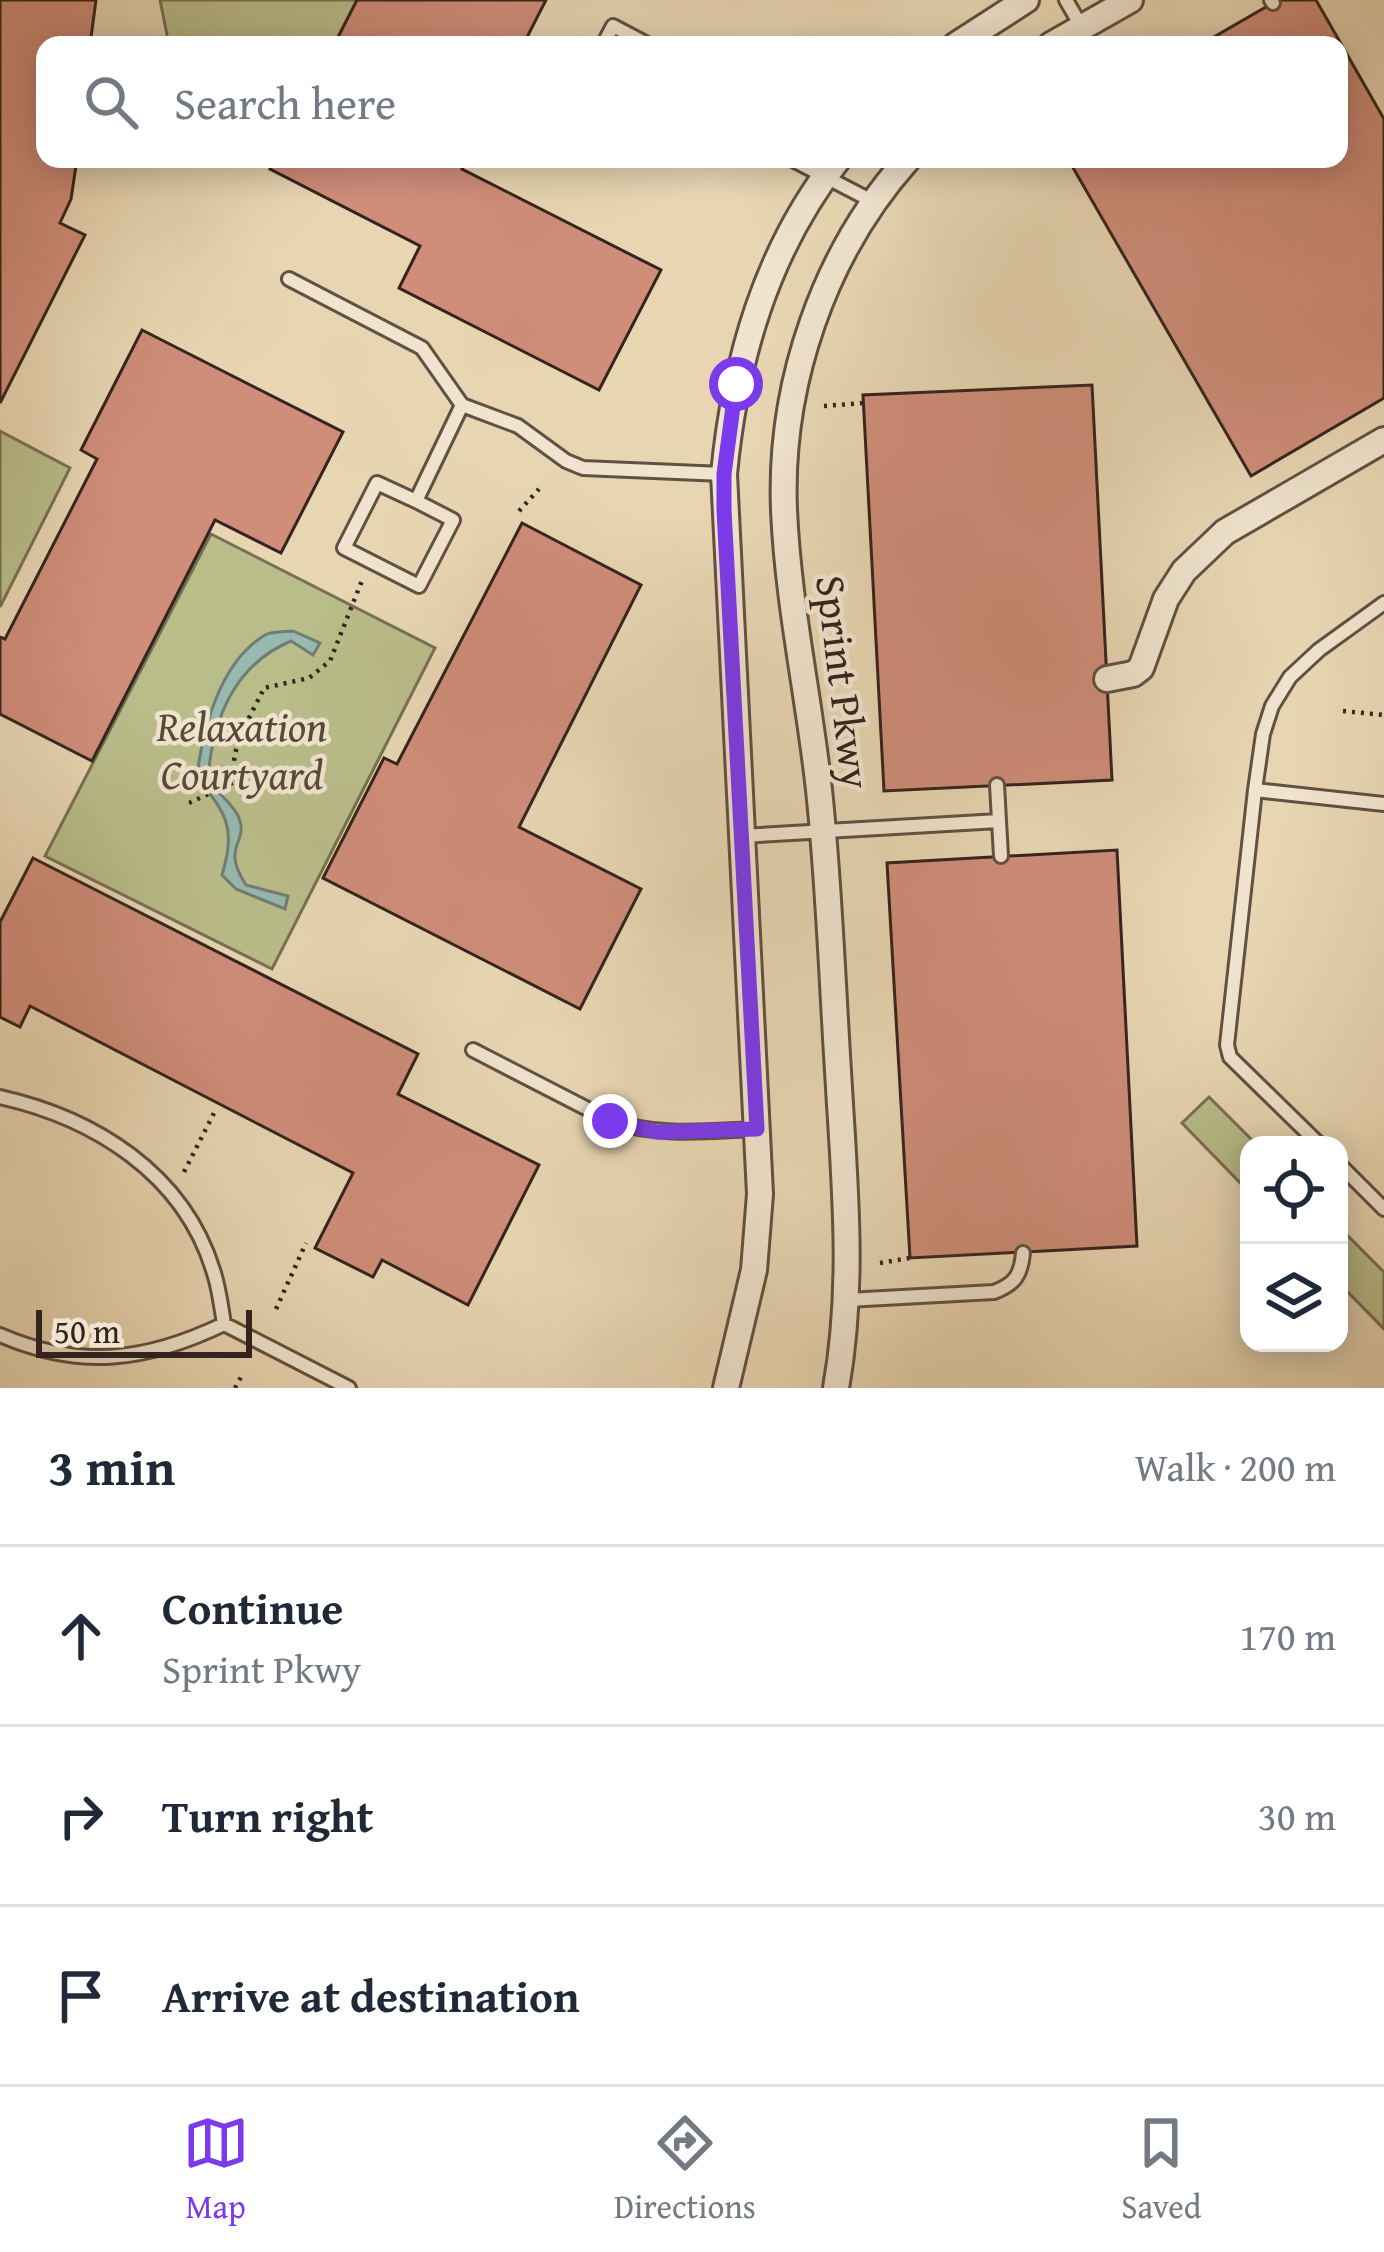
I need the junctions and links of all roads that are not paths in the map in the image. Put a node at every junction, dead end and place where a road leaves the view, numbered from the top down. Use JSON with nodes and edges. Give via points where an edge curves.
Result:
{"nodes":[{"id":1,"x":1026,"y":0,"type":"edge"},
{"id":2,"x":1066,"y":0,"type":"edge"},
{"id":3,"x":1130,"y":0,"type":"edge"},
{"id":4,"x":1082,"y":28,"type":"junction"},
{"id":5,"x":608,"y":36,"type":"edge"},
{"id":6,"x":632,"y":36,"type":"edge"},
{"id":7,"x":970,"y":36,"type":"edge"},
{"id":8,"x":1067,"y":36,"type":"edge"},
{"id":9,"x":831,"y":168,"type":"edge"},
{"id":10,"x":901,"y":168,"type":"edge"},
{"id":11,"x":874,"y":202,"type":"junction"},
{"id":12,"x":290,"y":279,"type":"dead end"},
{"id":13,"x":462,"y":405,"type":"junction"},
{"id":14,"x":1384,"y":440,"type":"edge"},
{"id":15,"x":724,"y":474,"type":"junction"},
{"id":16,"x":416,"y":501,"type":"junction"},
{"id":17,"x":1384,"y":603,"type":"edge"},
{"id":18,"x":1107,"y":679,"type":"dead end"},
{"id":19,"x":997,"y":785,"type":"dead end"},
{"id":20,"x":1255,"y":790,"type":"junction"},
{"id":21,"x":1384,"y":804,"type":"edge"},
{"id":22,"x":999,"y":821,"type":"junction"},
{"id":23,"x":823,"y":831,"type":"junction"},
{"id":24,"x":742,"y":836,"type":"junction"},
{"id":25,"x":1000,"y":856,"type":"dead end"},
{"id":26,"x":472,"y":1050,"type":"dead end"},
{"id":27,"x":0,"y":1097,"type":"edge"},
{"id":28,"x":757,"y":1129,"type":"junction"},
{"id":29,"x":1311,"y":1136,"type":"edge"},
{"id":30,"x":1348,"y":1173,"type":"edge"},
{"id":31,"x":1384,"y":1209,"type":"edge"},
{"id":32,"x":1023,"y":1253,"type":"dead end"},
{"id":33,"x":848,"y":1300,"type":"junction"},
{"id":34,"x":224,"y":1324,"type":"junction"},
{"id":35,"x":0,"y":1335,"type":"edge"},
{"id":36,"x":349,"y":1388,"type":"edge"},
{"id":37,"x":726,"y":1388,"type":"edge"},
{"id":38,"x":836,"y":1388,"type":"edge"}],
"edges":[{"from":1,"to":7,"type":"street"},
{"from":2,"to":4,"type":"lane"},
{"from":3,"to":4,"type":"street"},
{"from":4,"to":8,"type":"street"},
{"from":5,"to":6,"type":"lane","via":[[613,26]]},
{"from":9,"to":11,"type":"lane"},
{"from":9,"to":15,"type":"street","via":[[787,238],[756,312]]},
{"from":10,"to":11,"type":"street","name":"Sprint Pkwy"},
{"from":11,"to":23,"type":"street","name":"Sprint Pkwy","via":[[838,262],[806,343],[784,471]]},
{"from":12,"to":13,"type":"lane","via":[[422,348]]},
{"from":13,"to":15,"type":"lane","via":[[518,426],[583,468]]},
{"from":13,"to":16,"type":"lane"},
{"from":14,"to":18,"type":"street","via":[[1203,550],[1166,599],[1141,668]]},
{"from":15,"to":24,"type":"street"},
{"from":16,"to":16,"type":"lane","via":[[377,483],[344,548],[419,586],[453,520]]},
{"from":17,"to":20,"type":"lane","via":[[1290,677],[1263,734]]},
{"from":19,"to":22,"type":"lane"},
{"from":20,"to":21,"type":"lane"},
{"from":20,"to":29,"type":"lane","via":[[1228,1045]]},
{"from":22,"to":23,"type":"lane"},
{"from":22,"to":25,"type":"lane"},
{"from":23,"to":24,"type":"lane"},
{"from":23,"to":33,"type":"street","name":"Sprint Pkwy"},
{"from":24,"to":28,"type":"street"},
{"from":26,"to":28,"type":"lane","via":[[631,1128]]},
{"from":27,"to":34,"type":"lane","via":[[106,1136],[175,1197],[214,1270]]},
{"from":28,"to":37,"type":"street","via":[[754,1270]]},
{"from":30,"to":31,"type":"lane"},
{"from":32,"to":33,"type":"lane","via":[[1011,1286],[994,1292]]},
{"from":33,"to":38,"type":"street","name":"Sprint Pkwy"},
{"from":34,"to":35,"type":"lane","via":[[148,1354],[110,1359]]},
{"from":34,"to":36,"type":"lane"}]}
